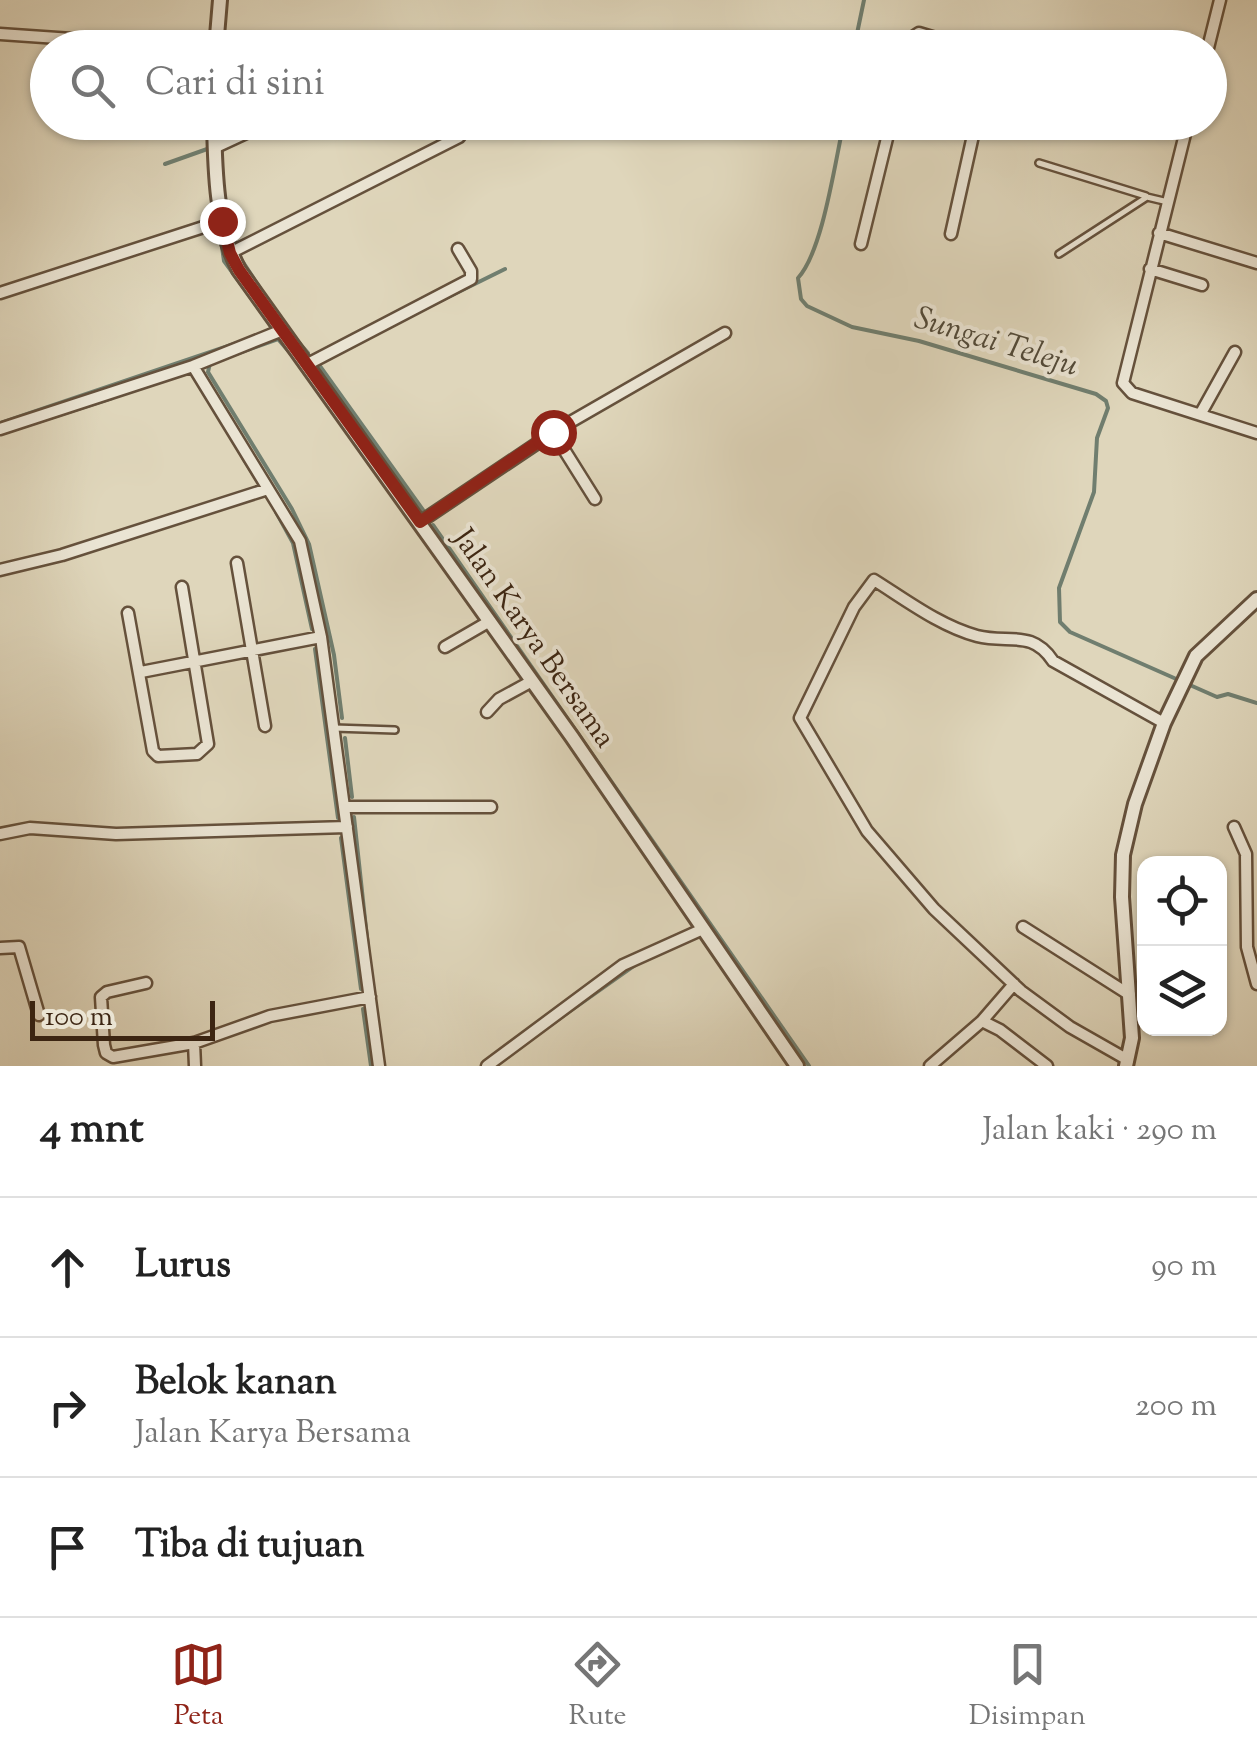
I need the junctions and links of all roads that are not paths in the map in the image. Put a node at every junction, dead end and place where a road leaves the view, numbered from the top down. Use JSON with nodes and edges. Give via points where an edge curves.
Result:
{"nodes":[{"id":1,"x":220,"y":0,"type":"edge"},
{"id":2,"x":1220,"y":0,"type":"edge"},
{"id":3,"x":218,"y":30,"type":"edge"},
{"id":4,"x":1212,"y":30,"type":"edge"},
{"id":5,"x":0,"y":34,"type":"edge"},
{"id":6,"x":30,"y":36,"type":"edge"},
{"id":7,"x":214,"y":140,"type":"edge"},
{"id":8,"x":231,"y":140,"type":"edge"},
{"id":9,"x":453,"y":140,"type":"edge"},
{"id":10,"x":887,"y":140,"type":"edge"},
{"id":11,"x":972,"y":140,"type":"edge"},
{"id":12,"x":1184,"y":140,"type":"edge"},
{"id":13,"x":214,"y":148,"type":"junction"},
{"id":14,"x":1039,"y":163,"type":"dead end"},
{"id":15,"x":1146,"y":197,"type":"junction"},
{"id":16,"x":1168,"y":202,"type":"junction"},
{"id":17,"x":222,"y":221,"type":"junction"},
{"id":18,"x":1159,"y":233,"type":"junction"},
{"id":19,"x":951,"y":234,"type":"dead end"},
{"id":20,"x":861,"y":244,"type":"dead end"},
{"id":21,"x":458,"y":249,"type":"dead end"},
{"id":22,"x":230,"y":253,"type":"junction"},
{"id":23,"x":1059,"y":254,"type":"dead end"},
{"id":24,"x":1257,"y":263,"type":"edge"},
{"id":25,"x":1150,"y":269,"type":"junction"},
{"id":26,"x":1202,"y":285,"type":"dead end"},
{"id":27,"x":0,"y":294,"type":"edge"},
{"id":28,"x":280,"y":330,"type":"junction"},
{"id":29,"x":725,"y":333,"type":"dead end"},
{"id":30,"x":1236,"y":352,"type":"dead end"},
{"id":31,"x":306,"y":365,"type":"junction"},
{"id":32,"x":193,"y":366,"type":"junction"},
{"id":33,"x":1201,"y":413,"type":"junction"},
{"id":34,"x":0,"y":429,"type":"edge"},
{"id":35,"x":553,"y":432,"type":"junction"},
{"id":36,"x":1257,"y":433,"type":"edge"},
{"id":37,"x":268,"y":489,"type":"junction"},
{"id":38,"x":594,"y":500,"type":"dead end"},
{"id":39,"x":420,"y":522,"type":"junction"},
{"id":40,"x":236,"y":563,"type":"dead end"},
{"id":41,"x":0,"y":570,"type":"edge"},
{"id":42,"x":182,"y":587,"type":"dead end"},
{"id":43,"x":1257,"y":599,"type":"edge"},
{"id":44,"x":128,"y":612,"type":"dead end"},
{"id":45,"x":490,"y":621,"type":"junction"},
{"id":46,"x":321,"y":638,"type":"junction"},
{"id":47,"x":445,"y":647,"type":"dead end"},
{"id":48,"x":253,"y":650,"type":"junction"},
{"id":49,"x":195,"y":661,"type":"junction"},
{"id":50,"x":140,"y":672,"type":"junction"},
{"id":51,"x":532,"y":681,"type":"junction"},
{"id":52,"x":487,"y":712,"type":"dead end"},
{"id":53,"x":1166,"y":720,"type":"junction"},
{"id":54,"x":265,"y":726,"type":"dead end"},
{"id":55,"x":334,"y":728,"type":"junction"},
{"id":56,"x":395,"y":730,"type":"dead end"},
{"id":57,"x":345,"y":807,"type":"junction"},
{"id":58,"x":491,"y":807,"type":"dead end"},
{"id":59,"x":348,"y":827,"type":"junction"},
{"id":60,"x":1234,"y":827,"type":"dead end"},
{"id":61,"x":0,"y":834,"type":"edge"},
{"id":62,"x":1023,"y":927,"type":"dead end"},
{"id":63,"x":703,"y":929,"type":"junction"},
{"id":64,"x":0,"y":948,"type":"edge"},
{"id":65,"x":146,"y":983,"type":"dead end"},
{"id":66,"x":1014,"y":984,"type":"junction"},
{"id":67,"x":1257,"y":984,"type":"edge"},
{"id":68,"x":1130,"y":995,"type":"junction"},
{"id":69,"x":370,"y":997,"type":"junction"},
{"id":70,"x":39,"y":1014,"type":"dead end"},
{"id":71,"x":982,"y":1021,"type":"junction"},
{"id":72,"x":194,"y":1042,"type":"junction"},
{"id":73,"x":1127,"y":1063,"type":"edge"},
{"id":74,"x":195,"y":1066,"type":"edge"},
{"id":75,"x":378,"y":1066,"type":"edge"},
{"id":76,"x":487,"y":1066,"type":"edge"},
{"id":77,"x":797,"y":1066,"type":"edge"},
{"id":78,"x":930,"y":1066,"type":"edge"},
{"id":79,"x":1047,"y":1066,"type":"edge"}],
"edges":[{"from":1,"to":3,"type":"street"},
{"from":2,"to":4,"type":"street"},
{"from":5,"to":6,"type":"street"},
{"from":7,"to":13,"type":"street","name":"Jalan Karya Bersama"},
{"from":8,"to":13,"type":"street"},
{"from":9,"to":22,"type":"street"},
{"from":10,"to":20,"type":"street"},
{"from":11,"to":19,"type":"street"},
{"from":12,"to":16,"type":"street"},
{"from":13,"to":17,"type":"street","name":"Jalan Karya Bersama"},
{"from":14,"to":15,"type":"lane"},
{"from":15,"to":16,"type":"lane"},
{"from":15,"to":23,"type":"lane"},
{"from":16,"to":18,"type":"street"},
{"from":17,"to":22,"type":"street","name":"Jalan Karya Bersama"},
{"from":17,"to":27,"type":"street"},
{"from":18,"to":24,"type":"street"},
{"from":18,"to":25,"type":"street"},
{"from":21,"to":31,"type":"street","via":[[470,279]]},
{"from":22,"to":28,"type":"street","name":"Jalan Karya Bersama"},
{"from":25,"to":26,"type":"street"},
{"from":25,"to":33,"type":"street","via":[[1122,384]]},
{"from":28,"to":31,"type":"street","name":"Jalan Karya Bersama"},
{"from":28,"to":32,"type":"street"},
{"from":29,"to":35,"type":"street"},
{"from":30,"to":33,"type":"street"},
{"from":31,"to":39,"type":"street","name":"Jalan Karya Bersama"},
{"from":32,"to":34,"type":"street"},
{"from":32,"to":37,"type":"street"},
{"from":33,"to":36,"type":"street"},
{"from":35,"to":38,"type":"street"},
{"from":35,"to":39,"type":"street"},
{"from":37,"to":41,"type":"street"},
{"from":37,"to":46,"type":"street","via":[[300,540]]},
{"from":39,"to":45,"type":"street","name":"Jalan Karya Bersama"},
{"from":40,"to":48,"type":"street"},
{"from":42,"to":49,"type":"street"},
{"from":43,"to":53,"type":"street","via":[[1196,656]]},
{"from":44,"to":50,"type":"street"},
{"from":45,"to":47,"type":"street"},
{"from":45,"to":51,"type":"street","name":"Jalan Karya Bersama"},
{"from":46,"to":48,"type":"street"},
{"from":46,"to":55,"type":"street"},
{"from":48,"to":49,"type":"street"},
{"from":48,"to":54,"type":"street"},
{"from":49,"to":50,"type":"street"},
{"from":49,"to":50,"type":"street","via":[[208,744],[196,754],[158,756],[153,750]]},
{"from":51,"to":52,"type":"street"},
{"from":51,"to":63,"type":"street","name":"Jalan Karya Bersama"},
{"from":53,"to":66,"type":"street","via":[[1053,662],[1044,647],[978,636],[942,622],[874,580],[854,607],[803,708],[803,729],[868,831],[934,908]]},
{"from":53,"to":68,"type":"street","via":[[1123,854]]},
{"from":55,"to":56,"type":"lane"},
{"from":55,"to":57,"type":"street"},
{"from":57,"to":58,"type":"street"},
{"from":57,"to":59,"type":"street"},
{"from":59,"to":61,"type":"street","via":[[116,834],[30,828]]},
{"from":59,"to":69,"type":"street"},
{"from":60,"to":67,"type":"street","via":[[1246,854],[1247,947]]},
{"from":62,"to":68,"type":"street"},
{"from":63,"to":76,"type":"street","via":[[623,966]]},
{"from":63,"to":77,"type":"street","name":"Jalan Karya Bersama"},
{"from":64,"to":70,"type":"street","via":[[19,947]]},
{"from":65,"to":72,"type":"street","via":[[101,997],[106,1053]]},
{"from":66,"to":71,"type":"street"},
{"from":66,"to":73,"type":"street"},
{"from":68,"to":73,"type":"street"},
{"from":69,"to":72,"type":"street","via":[[270,1016]]},
{"from":69,"to":75,"type":"street"},
{"from":71,"to":78,"type":"street"},
{"from":71,"to":79,"type":"street"},
{"from":72,"to":74,"type":"street"}]}
